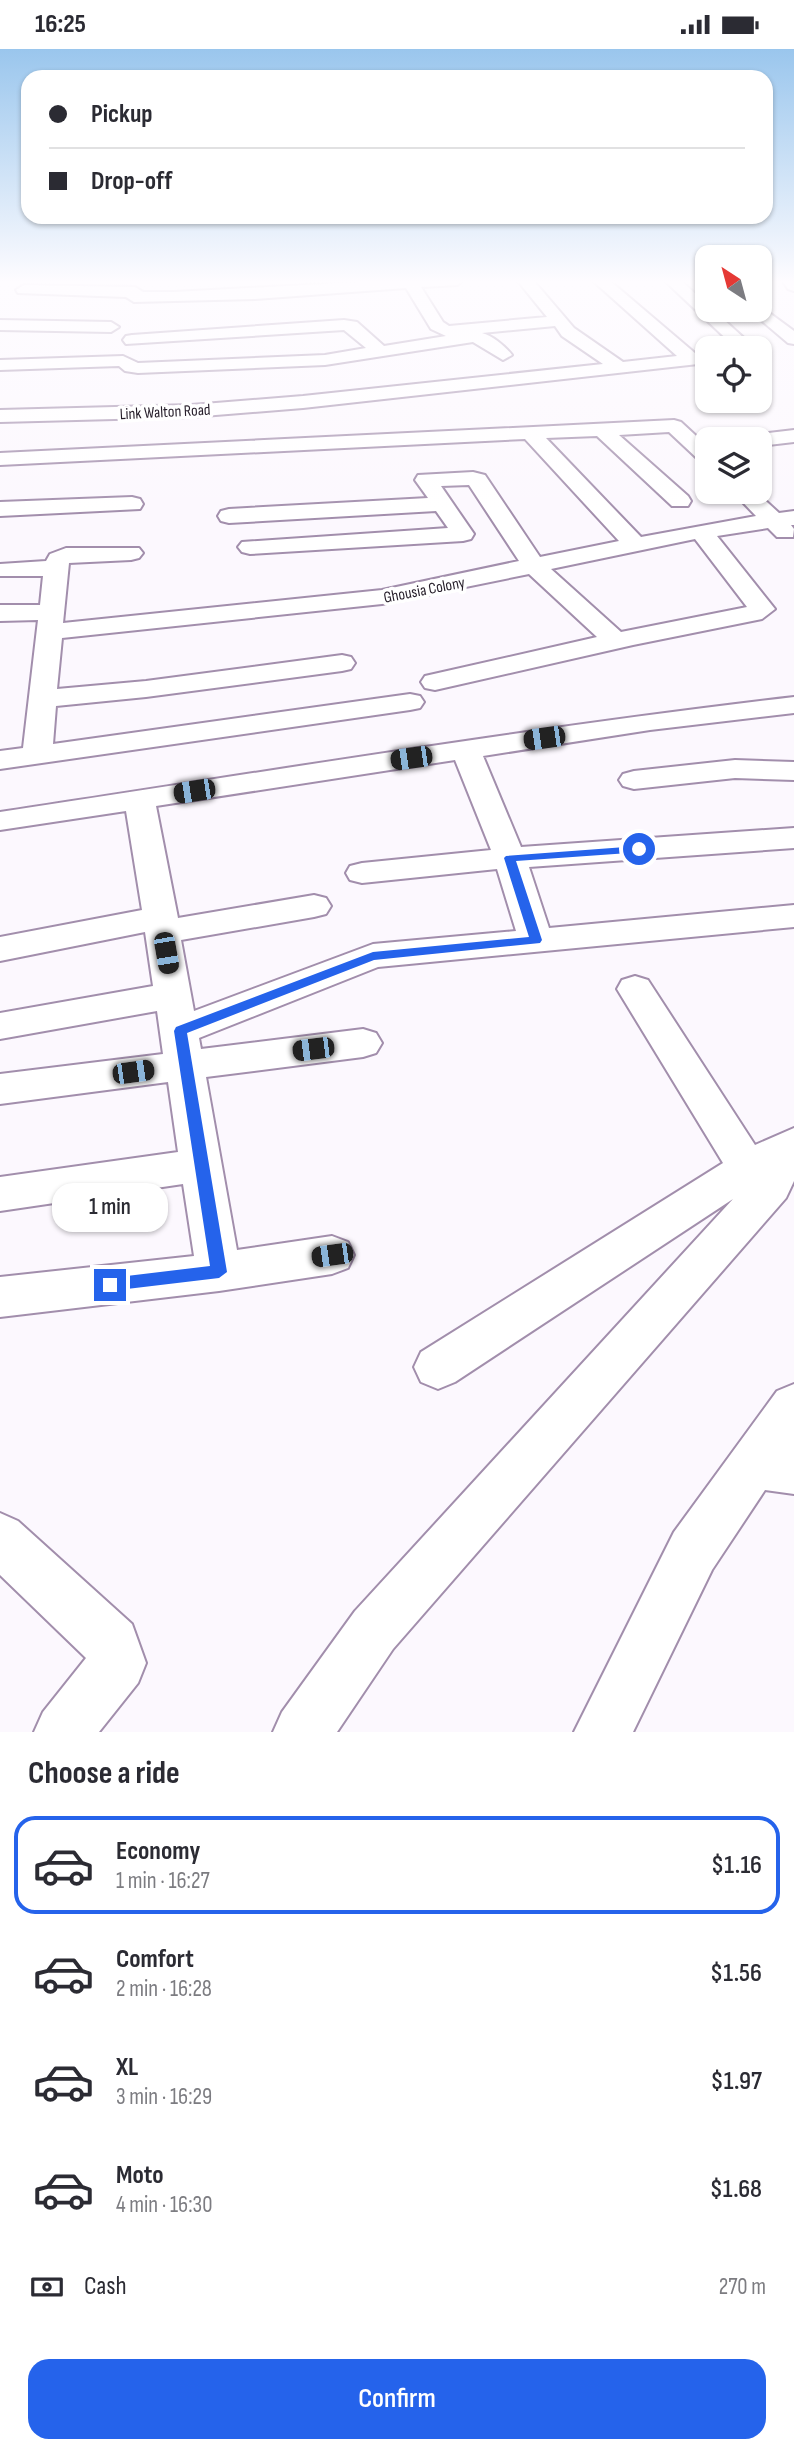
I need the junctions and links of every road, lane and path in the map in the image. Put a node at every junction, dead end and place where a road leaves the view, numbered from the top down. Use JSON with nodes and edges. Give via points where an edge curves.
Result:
{"nodes":[{"id":1,"x":335,"y":359,"type":"edge"},
{"id":2,"x":607,"y":359,"type":"edge"},
{"id":3,"x":695,"y":359,"type":"edge"},
{"id":4,"x":0,"y":365,"type":"edge"},
{"id":5,"x":619,"y":367,"type":"junction"},
{"id":6,"x":189,"y":389,"type":"dead end"},
{"id":7,"x":427,"y":390,"type":"junction"},
{"id":8,"x":191,"y":411,"type":"junction"},
{"id":9,"x":0,"y":416,"type":"edge"},
{"id":10,"x":450,"y":422,"type":"junction"},
{"id":11,"x":602,"y":430,"type":"junction"},
{"id":12,"x":531,"y":434,"type":"junction"},
{"id":13,"x":794,"y":436,"type":"edge"},
{"id":14,"x":772,"y":439,"type":"edge"},
{"id":15,"x":695,"y":443,"type":"edge"},
{"id":16,"x":0,"y":459,"type":"edge"},
{"id":17,"x":469,"y":478,"type":"junction"},
{"id":18,"x":680,"y":501,"type":"dead end"},
{"id":19,"x":132,"y":504,"type":"dead end"},
{"id":20,"x":442,"y":504,"type":"junction"},
{"id":21,"x":762,"y":504,"type":"edge"},
{"id":22,"x":67,"y":507,"type":"junction"},
{"id":23,"x":0,"y":509,"type":"edge"},
{"id":24,"x":229,"y":516,"type":"dead end"},
{"id":25,"x":784,"y":519,"type":"edge"},
{"id":26,"x":701,"y":531,"type":"junction"},
{"id":27,"x":794,"y":541,"type":"edge"},
{"id":28,"x":635,"y":544,"type":"junction"},
{"id":29,"x":250,"y":547,"type":"dead end"},
{"id":30,"x":131,"y":553,"type":"dead end"},
{"id":31,"x":58,"y":562,"type":"junction"},
{"id":32,"x":534,"y":566,"type":"junction"},
{"id":33,"x":5,"y":567,"type":"edge"},
{"id":34,"x":0,"y":613,"type":"edge"},
{"id":35,"x":50,"y":622,"type":"junction"},
{"id":36,"x":615,"y":640,"type":"junction"},
{"id":37,"x":342,"y":663,"type":"dead end"},
{"id":38,"x":435,"y":682,"type":"dead end"},
{"id":39,"x":43,"y":699,"type":"junction"},
{"id":40,"x":410,"y":702,"type":"dead end"},
{"id":41,"x":794,"y":705,"type":"edge"},
{"id":42,"x":465,"y":750,"type":"junction"},
{"id":43,"x":37,"y":755,"type":"junction"},
{"id":44,"x":0,"y":760,"type":"edge"},
{"id":45,"x":794,"y":771,"type":"edge"},
{"id":46,"x":634,"y":780,"type":"dead end"},
{"id":47,"x":140,"y":800,"type":"junction"},
{"id":48,"x":0,"y":821,"type":"edge"},
{"id":49,"x":794,"y":838,"type":"edge"},
{"id":50,"x":510,"y":858,"type":"junction"},
{"id":51,"x":362,"y":873,"type":"dead end"},
{"id":52,"x":314,"y":906,"type":"dead end"},
{"id":53,"x":794,"y":916,"type":"edge"},
{"id":54,"x":162,"y":925,"type":"junction"},
{"id":55,"x":536,"y":940,"type":"junction"},
{"id":56,"x":0,"y":949,"type":"edge"},
{"id":57,"x":635,"y":989,"type":"dead end"},
{"id":58,"x":0,"y":1026,"type":"edge"},
{"id":59,"x":180,"y":1030,"type":"junction"},
{"id":60,"x":363,"y":1043,"type":"dead end"},
{"id":61,"x":0,"y":1089,"type":"edge"},
{"id":62,"x":777,"y":1153,"type":"edge"},
{"id":63,"x":203,"y":1165,"type":"junction"},
{"id":64,"x":0,"y":1194,"type":"edge"},
{"id":65,"x":332,"y":1255,"type":"dead end"},
{"id":66,"x":219,"y":1272,"type":"junction"},
{"id":67,"x":0,"y":1297,"type":"edge"},
{"id":68,"x":438,"y":1367,"type":"dead end"},
{"id":69,"x":794,"y":1407,"type":"edge"},
{"id":70,"x":773,"y":1467,"type":"edge"},
{"id":71,"x":0,"y":1539,"type":"edge"},
{"id":72,"x":63,"y":1732,"type":"edge"},
{"id":73,"x":302,"y":1732,"type":"edge"},
{"id":74,"x":603,"y":1732,"type":"edge"}],
"edges":[{"from":1,"to":4,"type":"street","via":[[138,369],[123,361]]},
{"from":2,"to":5,"type":"street"},
{"from":3,"to":5,"type":"street","name":"Link Walton Road"},
{"from":5,"to":7,"type":"street","name":"Link Walton Road"},
{"from":6,"to":8,"type":"street"},
{"from":7,"to":8,"type":"street","name":"Link Walton Road"},
{"from":7,"to":10,"type":"street"},
{"from":8,"to":9,"type":"street","name":"Link Walton Road"},
{"from":10,"to":12,"type":"street","via":[[475,437]]},
{"from":10,"to":16,"type":"street"},
{"from":10,"to":17,"type":"street"},
{"from":11,"to":12,"type":"street"},
{"from":11,"to":15,"type":"street","via":[[674,426]]},
{"from":11,"to":18,"type":"street"},
{"from":12,"to":28,"type":"street"},
{"from":13,"to":14,"type":"street"},
{"from":17,"to":20,"type":"street","via":[[426,480]]},
{"from":17,"to":32,"type":"street","via":[[477,480]]},
{"from":19,"to":22,"type":"street"},
{"from":20,"to":24,"type":"street"},
{"from":20,"to":29,"type":"street","via":[[463,534]]},
{"from":21,"to":25,"type":"street"},
{"from":22,"to":23,"type":"street"},
{"from":22,"to":31,"type":"street"},
{"from":25,"to":26,"type":"street","name":"Ghousia Colony"},
{"from":25,"to":27,"type":"street"},
{"from":26,"to":28,"type":"street","name":"Ghousia Colony"},
{"from":26,"to":36,"type":"street","via":[[762,609]]},
{"from":28,"to":32,"type":"street","name":"Ghousia Colony"},
{"from":30,"to":31,"type":"street"},
{"from":31,"to":33,"type":"street"},
{"from":31,"to":35,"type":"street"},
{"from":32,"to":35,"type":"street","name":"Ghousia Colony","via":[[382,597]]},
{"from":32,"to":36,"type":"street"},
{"from":34,"to":35,"type":"street","name":"Ghousia Colony"},
{"from":35,"to":39,"type":"street"},
{"from":36,"to":38,"type":"street"},
{"from":37,"to":39,"type":"street"},
{"from":39,"to":43,"type":"street"},
{"from":40,"to":43,"type":"street"},
{"from":41,"to":42,"type":"street"},
{"from":42,"to":47,"type":"street"},
{"from":42,"to":50,"type":"street"},
{"from":43,"to":44,"type":"street"},
{"from":45,"to":46,"type":"street","via":[[735,769]]},
{"from":47,"to":48,"type":"street"},
{"from":47,"to":54,"type":"street"},
{"from":49,"to":50,"type":"street"},
{"from":50,"to":51,"type":"street"},
{"from":50,"to":55,"type":"street"},
{"from":52,"to":54,"type":"street"},
{"from":53,"to":55,"type":"street"},
{"from":54,"to":56,"type":"street"},
{"from":54,"to":59,"type":"street"},
{"from":55,"to":59,"type":"street","via":[[373,956]]},
{"from":57,"to":62,"type":"street"},
{"from":58,"to":59,"type":"street"},
{"from":59,"to":60,"type":"street"},
{"from":59,"to":61,"type":"street"},
{"from":59,"to":63,"type":"street"},
{"from":62,"to":68,"type":"street"},
{"from":62,"to":73,"type":"street","via":[[771,1186],[374,1630]]},
{"from":63,"to":64,"type":"street"},
{"from":63,"to":66,"type":"street"},
{"from":65,"to":66,"type":"street"},
{"from":66,"to":67,"type":"street"},
{"from":69,"to":70,"type":"street"},
{"from":70,"to":74,"type":"street","via":[[693,1551]]},
{"from":71,"to":72,"type":"street","via":[[112,1644],[118,1663]]}]}
